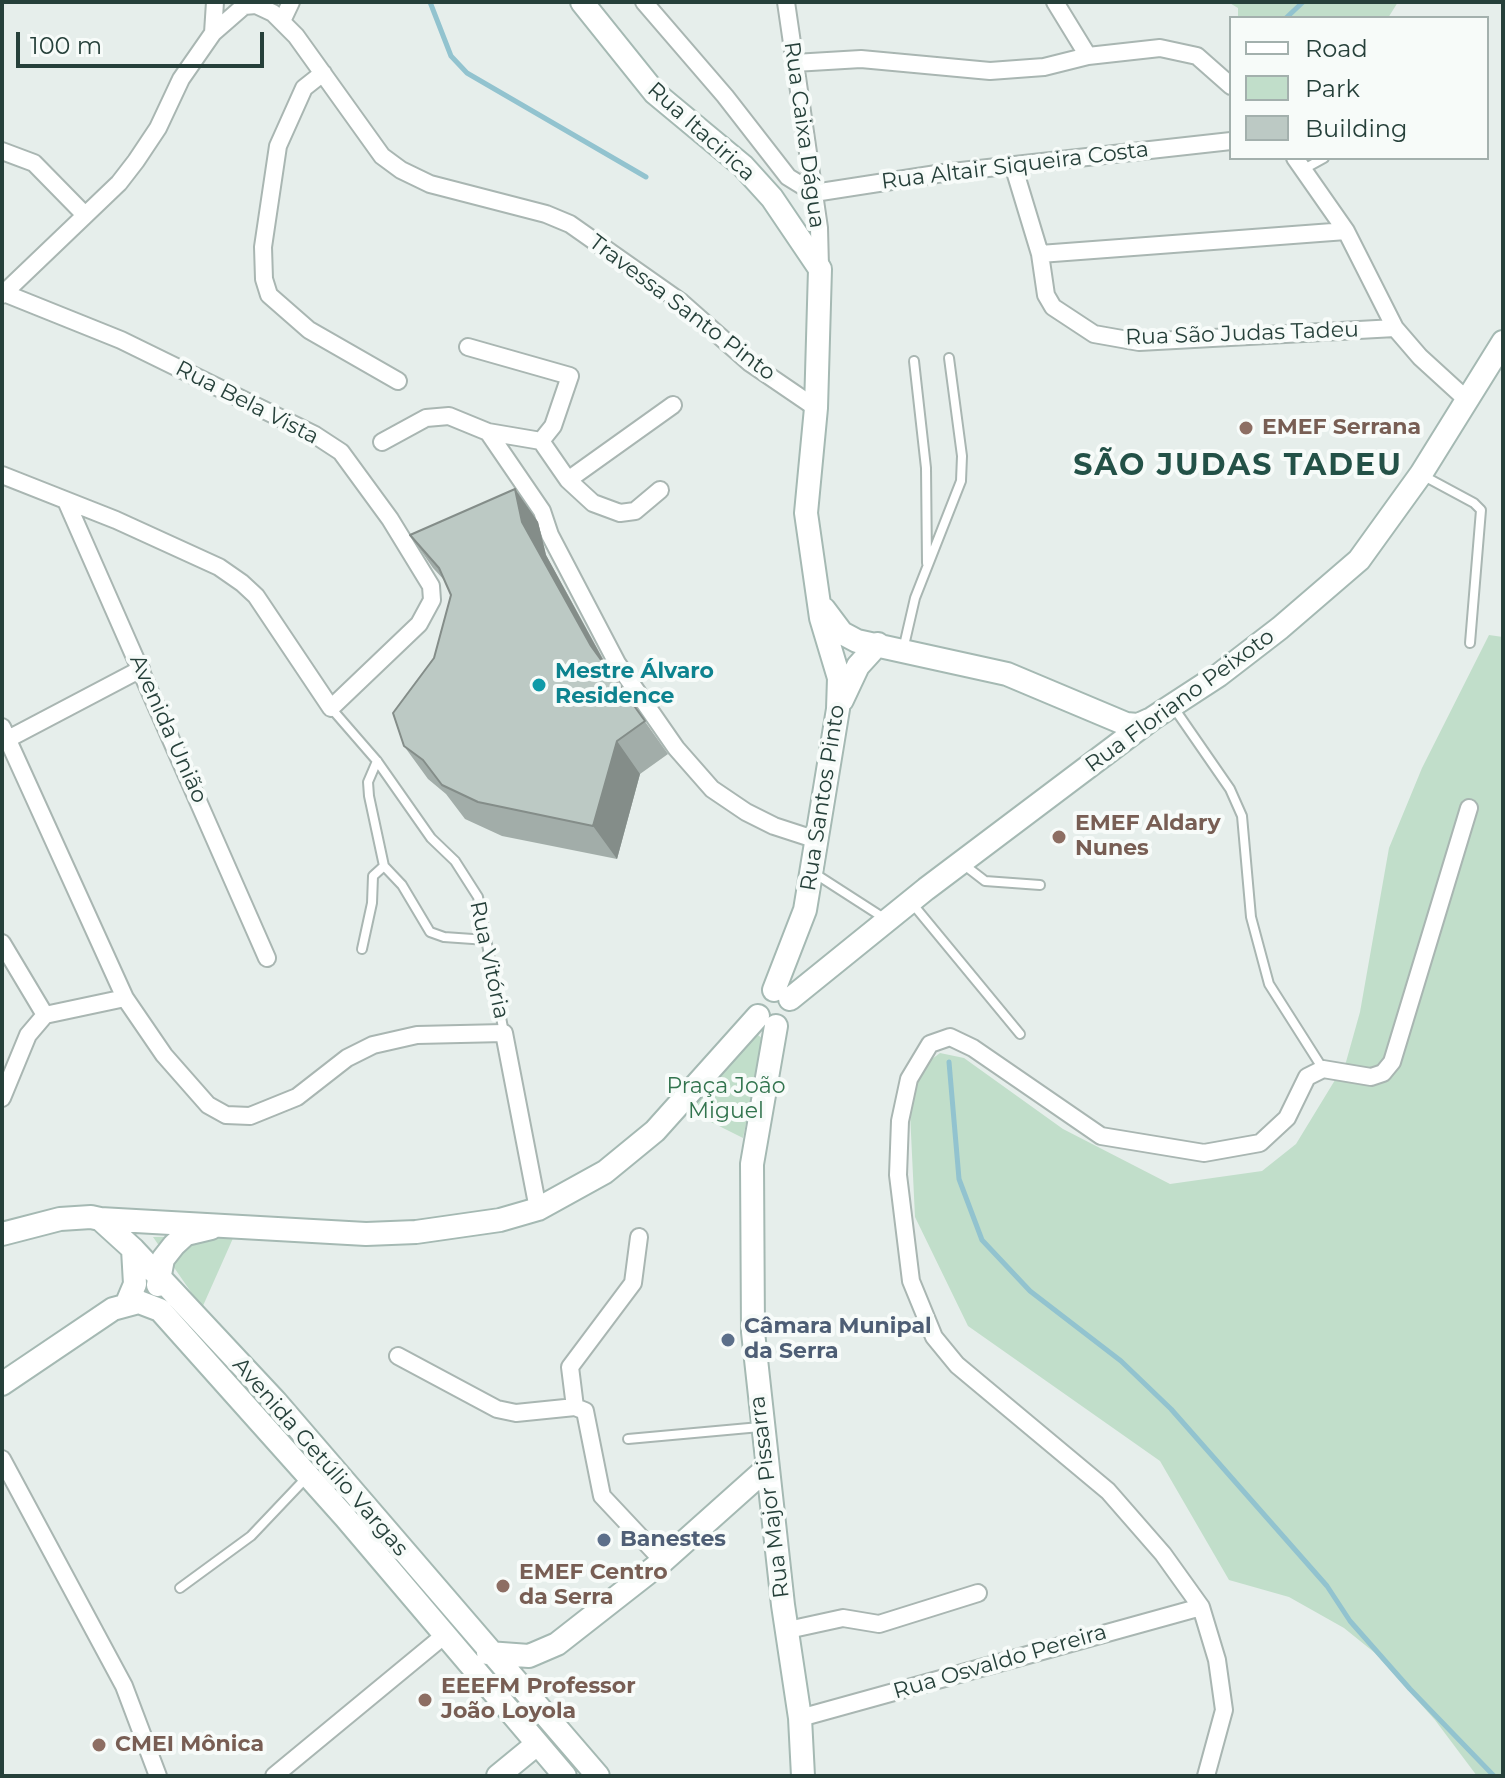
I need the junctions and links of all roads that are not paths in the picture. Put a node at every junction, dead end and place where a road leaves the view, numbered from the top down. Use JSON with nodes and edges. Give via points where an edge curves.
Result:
{"nodes":[{"id":1,"x":215,"y":2,"type":"edge"},
{"id":2,"x":291,"y":2,"type":"edge"},
{"id":3,"x":582,"y":2,"type":"edge"},
{"id":4,"x":644,"y":2,"type":"edge"},
{"id":5,"x":786,"y":2,"type":"edge"},
{"id":6,"x":1055,"y":2,"type":"edge"},
{"id":7,"x":282,"y":21,"type":"junction"},
{"id":8,"x":213,"y":33,"type":"junction"},
{"id":9,"x":1088,"y":56,"type":"junction"},
{"id":10,"x":794,"y":63,"type":"junction"},
{"id":11,"x":323,"y":73,"type":"junction"},
{"id":12,"x":1229,"y":84,"type":"edge"},
{"id":13,"x":1229,"y":141,"type":"edge"},
{"id":14,"x":2,"y":151,"type":"edge"},
{"id":15,"x":1300,"y":164,"type":"edge"},
{"id":16,"x":1013,"y":165,"type":"junction"},
{"id":17,"x":807,"y":190,"type":"junction"},
{"id":18,"x":85,"y":215,"type":"junction"},
{"id":19,"x":1346,"y":231,"type":"junction"},
{"id":20,"x":1040,"y":254,"type":"junction"},
{"id":21,"x":820,"y":269,"type":"junction"},
{"id":22,"x":3,"y":294,"type":"edge"},
{"id":23,"x":1395,"y":328,"type":"junction"},
{"id":24,"x":1503,"y":342,"type":"edge"},
{"id":25,"x":468,"y":347,"type":"dead end"},
{"id":26,"x":949,"y":358,"type":"dead end"},
{"id":27,"x":914,"y":361,"type":"dead end"},
{"id":28,"x":398,"y":381,"type":"dead end"},
{"id":29,"x":1466,"y":399,"type":"junction"},
{"id":30,"x":673,"y":405,"type":"dead end"},
{"id":31,"x":816,"y":408,"type":"junction"},
{"id":32,"x":488,"y":432,"type":"junction"},
{"id":33,"x":541,"y":441,"type":"junction"},
{"id":34,"x":382,"y":442,"type":"dead end"},
{"id":35,"x":1421,"y":474,"type":"junction"},
{"id":36,"x":2,"y":475,"type":"edge"},
{"id":37,"x":568,"y":480,"type":"junction"},
{"id":38,"x":660,"y":490,"type":"dead end"},
{"id":39,"x":67,"y":503,"type":"junction"},
{"id":40,"x":927,"y":566,"type":"junction"},
{"id":41,"x":820,"y":603,"type":"junction"},
{"id":42,"x":1470,"y":643,"type":"dead end"},
{"id":43,"x":878,"y":644,"type":"junction"},
{"id":44,"x":903,"y":650,"type":"junction"},
{"id":45,"x":141,"y":669,"type":"junction"},
{"id":46,"x":331,"y":708,"type":"junction"},
{"id":47,"x":838,"y":709,"type":"junction"},
{"id":48,"x":1163,"y":712,"type":"junction"},
{"id":49,"x":1104,"y":715,"type":"junction"},
{"id":50,"x":5,"y":733,"type":"edge"},
{"id":51,"x":1109,"y":752,"type":"junction"},
{"id":52,"x":377,"y":761,"type":"junction"},
{"id":53,"x":1469,"y":808,"type":"dead end"},
{"id":54,"x":817,"y":840,"type":"junction"},
{"id":55,"x":962,"y":862,"type":"junction"},
{"id":56,"x":384,"y":866,"type":"junction"},
{"id":57,"x":814,"y":872,"type":"junction"},
{"id":58,"x":1040,"y":885,"type":"dead end"},
{"id":59,"x":911,"y":902,"type":"junction"},
{"id":60,"x":888,"y":920,"type":"junction"},
{"id":61,"x":487,"y":940,"type":"junction"},
{"id":62,"x":2,"y":943,"type":"edge"},
{"id":63,"x":362,"y":949,"type":"dead end"},
{"id":64,"x":267,"y":958,"type":"dead end"},
{"id":65,"x":782,"y":995,"type":"junction"},
{"id":66,"x":125,"y":998,"type":"junction"},
{"id":67,"x":45,"y":1015,"type":"junction"},
{"id":68,"x":767,"y":1021,"type":"junction"},
{"id":69,"x":504,"y":1033,"type":"junction"},
{"id":70,"x":1020,"y":1034,"type":"dead end"},
{"id":71,"x":1323,"y":1069,"type":"junction"},
{"id":72,"x":2,"y":1098,"type":"edge"},
{"id":73,"x":538,"y":1209,"type":"junction"},
{"id":74,"x":100,"y":1219,"type":"junction"},
{"id":75,"x":220,"y":1225,"type":"junction"},
{"id":76,"x":2,"y":1233,"type":"edge"},
{"id":77,"x":639,"y":1237,"type":"dead end"},
{"id":78,"x":133,"y":1249,"type":"junction"},
{"id":79,"x":158,"y":1274,"type":"junction"},
{"id":80,"x":127,"y":1303,"type":"junction"},
{"id":81,"x":160,"y":1310,"type":"junction"},
{"id":82,"x":398,"y":1356,"type":"dead end"},
{"id":83,"x":2,"y":1384,"type":"edge"},
{"id":84,"x":276,"y":1402,"type":"junction"},
{"id":85,"x":575,"y":1407,"type":"junction"},
{"id":86,"x":256,"y":1419,"type":"junction"},
{"id":87,"x":761,"y":1427,"type":"junction"},
{"id":88,"x":628,"y":1439,"type":"dead end"},
{"id":89,"x":2,"y":1459,"type":"edge"},
{"id":90,"x":766,"y":1469,"type":"junction"},
{"id":91,"x":308,"y":1476,"type":"junction"},
{"id":92,"x":742,"y":1491,"type":"junction"},
{"id":93,"x":771,"y":1504,"type":"junction"},
{"id":94,"x":663,"y":1561,"type":"junction"},
{"id":95,"x":180,"y":1588,"type":"dead end"},
{"id":96,"x":978,"y":1593,"type":"dead end"},
{"id":97,"x":1201,"y":1607,"type":"junction"},
{"id":98,"x":788,"y":1630,"type":"junction"},
{"id":99,"x":446,"y":1634,"type":"junction"},
{"id":100,"x":557,"y":1644,"type":"junction"},
{"id":101,"x":488,"y":1653,"type":"junction"},
{"id":102,"x":519,"y":1688,"type":"junction"},
{"id":103,"x":800,"y":1718,"type":"junction"},
{"id":104,"x":537,"y":1744,"type":"junction"},
{"id":105,"x":158,"y":1776,"type":"edge"},
{"id":106,"x":274,"y":1776,"type":"edge"},
{"id":107,"x":498,"y":1776,"type":"edge"},
{"id":108,"x":565,"y":1776,"type":"edge"},
{"id":109,"x":598,"y":1776,"type":"edge"},
{"id":110,"x":803,"y":1776,"type":"edge"},
{"id":111,"x":1206,"y":1776,"type":"edge"}],
"edges":[{"from":1,"to":8,"type":"street"},
{"from":2,"to":7,"type":"street"},
{"from":3,"to":21,"type":"street","name":"Rua Itacirica","via":[[655,93],[743,166],[772,198]]},
{"from":4,"to":17,"type":"street","via":[[759,144]]},
{"from":5,"to":10,"type":"street","name":"Rua Caixa Dágua"},
{"from":6,"to":9,"type":"street"},
{"from":7,"to":8,"type":"street","name":"Travessa Santo Pinto","via":[[264,7],[244,6]]},
{"from":7,"to":11,"type":"street","name":"Travessa Santo Pinto"},
{"from":8,"to":18,"type":"street","name":"Travessa Santo Pinto","via":[[136,161]]},
{"from":9,"to":10,"type":"street","via":[[1044,67],[990,71],[861,59]]},
{"from":9,"to":12,"type":"street","via":[[1160,48],[1187,51],[1209,63]]},
{"from":10,"to":17,"type":"street","name":"Rua Caixa Dágua"},
{"from":11,"to":28,"type":"street","via":[[304,88],[278,146],[263,247],[264,279],[269,295],[309,330]]},
{"from":11,"to":31,"type":"street","name":"Travessa Santo Pinto","via":[[382,156],[401,170],[430,184],[570,224],[681,302],[750,363]]},
{"from":13,"to":16,"type":"street","name":"Rua Altair Siqueira Costa"},
{"from":14,"to":18,"type":"street","via":[[34,163]]},
{"from":15,"to":19,"type":"street"},
{"from":16,"to":17,"type":"street","name":"Rua Altair Siqueira Costa"},
{"from":16,"to":20,"type":"street","name":"Rua São Judas Tadeu"},
{"from":17,"to":21,"type":"street","name":"Rua Caixa Dágua"},
{"from":18,"to":22,"type":"street","name":"Travessa Santo Pinto"},
{"from":19,"to":20,"type":"street"},
{"from":19,"to":23,"type":"street"},
{"from":20,"to":23,"type":"street","name":"Rua São Judas Tadeu","via":[[1053,307],[1094,334],[1114,339]]},
{"from":21,"to":31,"type":"street"},
{"from":22,"to":46,"type":"street","name":"Rua Bela Vista","via":[[121,340],[341,452],[390,519],[431,586],[432,600],[419,624]]},
{"from":23,"to":29,"type":"street"},
{"from":24,"to":29,"type":"street","name":"Rua Floriano Peixoto"},
{"from":25,"to":33,"type":"street","via":[[570,376],[553,426]]},
{"from":26,"to":40,"type":"lane","via":[[961,481]]},
{"from":27,"to":40,"type":"lane","via":[[926,468]]},
{"from":29,"to":35,"type":"street","name":"Rua Floriano Peixoto"},
{"from":30,"to":37,"type":"street"},
{"from":31,"to":41,"type":"street","via":[[806,513]]},
{"from":32,"to":33,"type":"street"},
{"from":32,"to":34,"type":"street","via":[[437,415]]},
{"from":32,"to":54,"type":"street","via":[[542,511],[617,663],[676,748],[712,789],[746,812]]},
{"from":33,"to":37,"type":"street"},
{"from":35,"to":42,"type":"lane","via":[[1481,510]]},
{"from":35,"to":48,"type":"street","name":"Rua Floriano Peixoto","via":[[1359,560],[1290,620]]},
{"from":36,"to":39,"type":"street"},
{"from":37,"to":38,"type":"street","via":[[593,503],[620,513],[635,511]]},
{"from":39,"to":45,"type":"street","name":"Avenida União"},
{"from":39,"to":46,"type":"street","via":[[219,567],[242,583]]},
{"from":40,"to":44,"type":"lane"},
{"from":41,"to":43,"type":"street","via":[[842,633]]},
{"from":41,"to":47,"type":"street","name":"Rua Santos Pinto","via":[[839,678]]},
{"from":43,"to":44,"type":"street"},
{"from":43,"to":47,"type":"street","via":[[858,666]]},
{"from":44,"to":49,"type":"street","via":[[1007,674]]},
{"from":45,"to":50,"type":"street"},
{"from":45,"to":64,"type":"street","name":"Avenida União"},
{"from":46,"to":52,"type":"lane","name":"Rua Vitória"},
{"from":47,"to":54,"type":"street","name":"Rua Santos Pinto"},
{"from":48,"to":49,"type":"street","via":[[1133,725]]},
{"from":48,"to":51,"type":"street","name":"Rua Floriano Peixoto"},
{"from":48,"to":71,"type":"lane","via":[[1230,789],[1242,816],[1251,917],[1269,984]]},
{"from":49,"to":51,"type":"street","via":[[1116,737]]},
{"from":50,"to":66,"type":"street"},
{"from":51,"to":55,"type":"street","name":"Rua Floriano Peixoto"},
{"from":52,"to":56,"type":"lane","via":[[369,796]]},
{"from":52,"to":61,"type":"lane","name":"Rua Vitória","via":[[478,897]]},
{"from":53,"to":71,"type":"street","via":[[1392,1062],[1371,1077]]},
{"from":54,"to":57,"type":"street","name":"Rua Santos Pinto"},
{"from":55,"to":58,"type":"lane","via":[[985,881]]},
{"from":55,"to":59,"type":"street","name":"Rua Floriano Peixoto"},
{"from":56,"to":61,"type":"lane","via":[[430,932]]},
{"from":56,"to":63,"type":"lane","via":[[373,876]]},
{"from":57,"to":60,"type":"lane"},
{"from":57,"to":65,"type":"street","name":"Rua Santos Pinto"},
{"from":59,"to":60,"type":"street","name":"Rua Floriano Peixoto"},
{"from":59,"to":70,"type":"lane"},
{"from":60,"to":65,"type":"street","name":"Rua Floriano Peixoto"},
{"from":61,"to":69,"type":"lane","name":"Rua Vitória"},
{"from":62,"to":67,"type":"street"},
{"from":65,"to":68,"type":"street","via":[[790,1017]]},
{"from":65,"to":68,"type":"street","via":[[763,994],[757,1004]]},
{"from":66,"to":67,"type":"street"},
{"from":66,"to":69,"type":"street","via":[[190,1086],[226,1115],[250,1116],[274,1108],[373,1045],[417,1035]]},
{"from":67,"to":72,"type":"street","via":[[28,1035]]},
{"from":68,"to":73,"type":"street","via":[[655,1131],[605,1172]]},
{"from":68,"to":87,"type":"street","name":"Rua Major Pissarra","via":[[752,1164],[753,1332]]},
{"from":69,"to":73,"type":"street","name":"Rua Vitória"},
{"from":71,"to":97,"type":"street","via":[[1307,1077],[1287,1118],[1260,1143],[1204,1153],[1101,1136],[950,1037],[930,1044],[909,1079],[900,1121],[898,1175],[911,1281],[934,1337],[957,1365],[1108,1491]]},
{"from":73,"to":75,"type":"street","via":[[416,1232]]},
{"from":74,"to":75,"type":"street"},
{"from":74,"to":76,"type":"street","via":[[80,1216]]},
{"from":74,"to":78,"type":"street","name":"Avenida Getúlio Vargas"},
{"from":75,"to":79,"type":"street","via":[[186,1234],[163,1259]]},
{"from":77,"to":85,"type":"street","via":[[633,1283],[570,1367]]},
{"from":78,"to":79,"type":"street","name":"Avenida Getúlio Vargas"},
{"from":78,"to":80,"type":"street","via":[[135,1284]]},
{"from":79,"to":81,"type":"street"},
{"from":79,"to":84,"type":"street","name":"Avenida Getúlio Vargas"},
{"from":80,"to":81,"type":"street"},
{"from":80,"to":83,"type":"street"},
{"from":81,"to":86,"type":"street","name":"Avenida Getúlio Vargas"},
{"from":82,"to":85,"type":"street","via":[[497,1409],[526,1413]]},
{"from":84,"to":86,"type":"street"},
{"from":84,"to":101,"type":"street","name":"Avenida Getúlio Vargas"},
{"from":85,"to":94,"type":"street","via":[[587,1416],[602,1496]]},
{"from":86,"to":91,"type":"street","name":"Avenida Getúlio Vargas"},
{"from":87,"to":88,"type":"lane"},
{"from":87,"to":90,"type":"street","name":"Rua Major Pissarra"},
{"from":89,"to":105,"type":"street","via":[[124,1686]]},
{"from":90,"to":92,"type":"street"},
{"from":90,"to":93,"type":"street","name":"Rua Major Pissarra"},
{"from":91,"to":95,"type":"lane","via":[[251,1536]]},
{"from":91,"to":99,"type":"street","name":"Avenida Getúlio Vargas"},
{"from":92,"to":93,"type":"street","via":[[759,1493]]},
{"from":92,"to":94,"type":"street"},
{"from":93,"to":98,"type":"street","name":"Rua Major Pissarra"},
{"from":94,"to":100,"type":"street"},
{"from":96,"to":98,"type":"street","via":[[879,1624],[843,1618]]},
{"from":97,"to":103,"type":"street","name":"Rua Osvaldo Pereira"},
{"from":97,"to":111,"type":"street","via":[[1217,1660],[1224,1710]]},
{"from":98,"to":103,"type":"street","name":"Rua Major Pissarra"},
{"from":99,"to":104,"type":"street","name":"Avenida Getúlio Vargas"},
{"from":99,"to":106,"type":"street"},
{"from":100,"to":101,"type":"street","via":[[529,1656]]},
{"from":100,"to":102,"type":"street"},
{"from":101,"to":102,"type":"street","name":"Avenida Getúlio Vargas"},
{"from":102,"to":104,"type":"street","via":[[515,1706]]},
{"from":102,"to":109,"type":"street","name":"Avenida Getúlio Vargas"},
{"from":103,"to":110,"type":"street","name":"Rua Major Pissarra"},
{"from":104,"to":107,"type":"street"},
{"from":104,"to":108,"type":"street","name":"Avenida Getúlio Vargas"}]}
